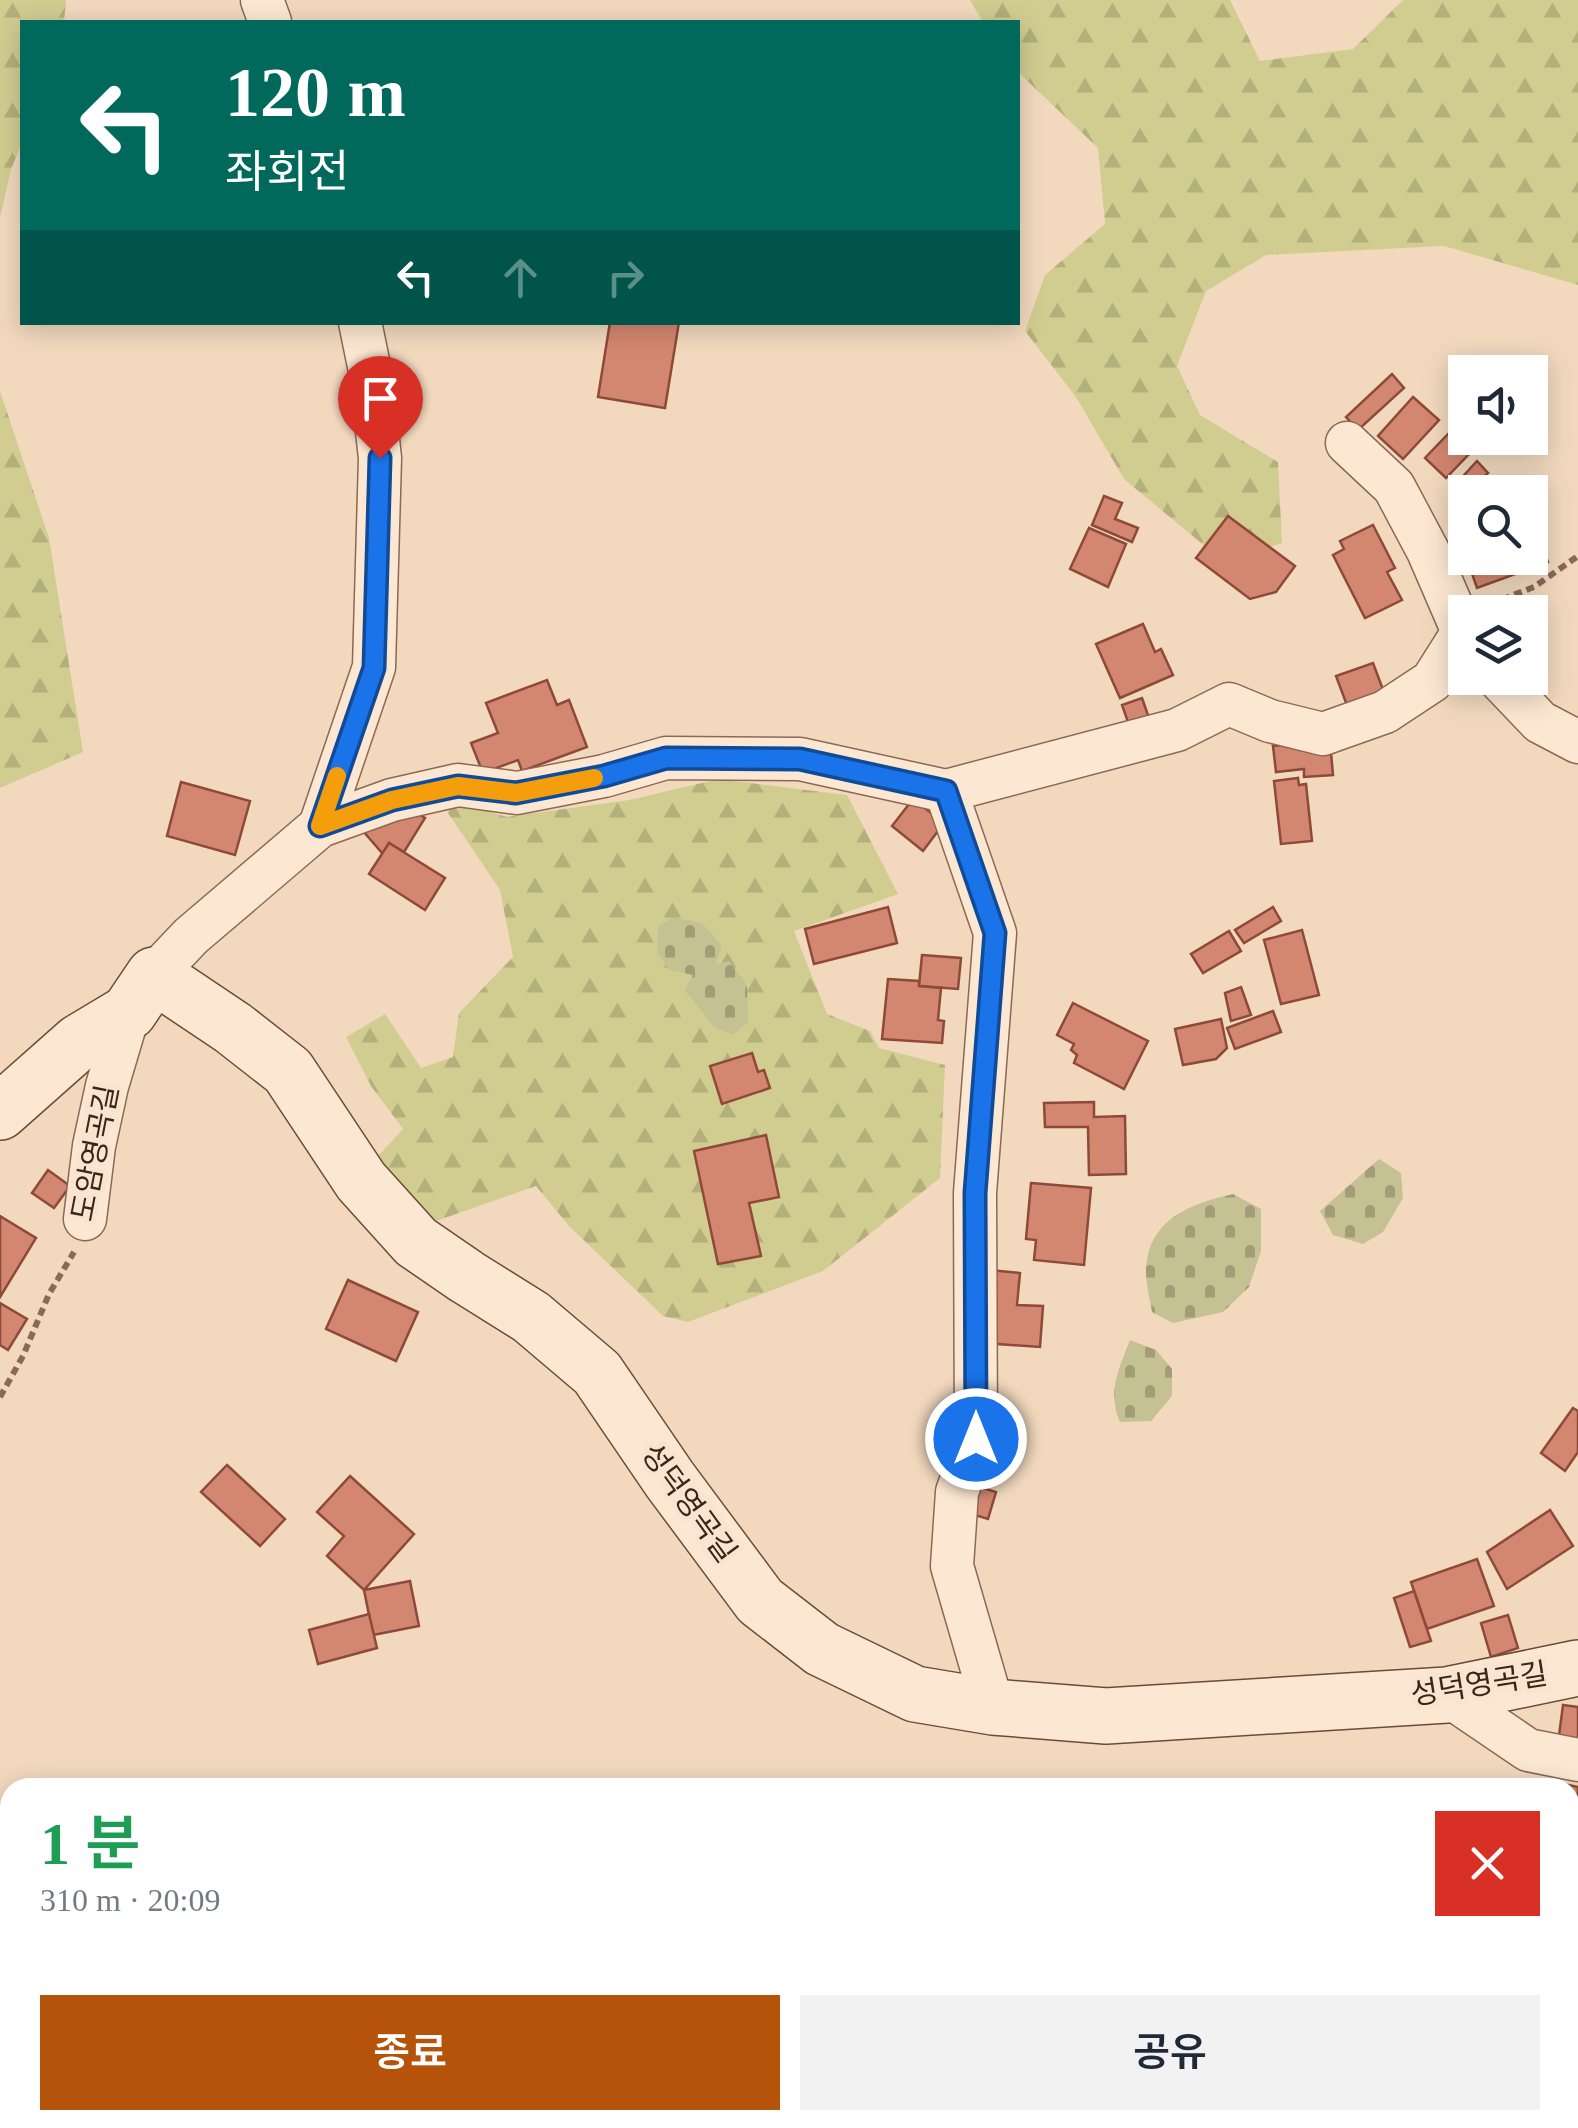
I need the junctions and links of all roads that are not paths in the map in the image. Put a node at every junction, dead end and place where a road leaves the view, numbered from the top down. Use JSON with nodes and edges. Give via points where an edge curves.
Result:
{"nodes":[{"id":1,"x":361,"y":325,"type":"edge"},
{"id":2,"x":1346,"y":442,"type":"dead end"},
{"id":3,"x":1453,"y":595,"type":"edge"},
{"id":4,"x":1448,"y":658,"type":"edge"},
{"id":5,"x":1514,"y":695,"type":"edge"},
{"id":6,"x":1578,"y":742,"type":"edge"},
{"id":7,"x":946,"y":791,"type":"junction"},
{"id":8,"x":320,"y":826,"type":"junction"},
{"id":9,"x":142,"y":993,"type":"junction"},
{"id":10,"x":0,"y":1112,"type":"edge"},
{"id":11,"x":85,"y":1219,"type":"road end"},
{"id":12,"x":1578,"y":1668,"type":"edge"},
{"id":13,"x":1447,"y":1694,"type":"junction"},
{"id":14,"x":993,"y":1707,"type":"junction"},
{"id":15,"x":1578,"y":1760,"type":"edge"}],
"edges":[{"from":1,"to":8,"type":"street","via":[[380,458],[374,668]]},
{"from":2,"to":3,"type":"street","via":[[1394,487]]},
{"from":4,"to":7,"type":"street","via":[[1432,681],[1385,712],[1323,734],[1229,704],[1177,730]]},
{"from":5,"to":6,"type":"street","via":[[1540,722]]},
{"from":7,"to":8,"type":"street","via":[[800,759],[666,758],[516,793],[458,786]]},
{"from":7,"to":14,"type":"street","via":[[995,933],[975,1193],[976,1439],[957,1492],[952,1566]]},
{"from":8,"to":9,"type":"street","via":[[191,936]]},
{"from":9,"to":10,"type":"main road"},
{"from":9,"to":11,"type":"street","name":"도암영곡길","via":[[106,1086]]},
{"from":9,"to":14,"type":"main road","name":"성덕영곡길","via":[[233,1028],[288,1071],[361,1181],[416,1242],[531,1316],[596,1372],[760,1600],[822,1649],[915,1694]]},
{"from":12,"to":13,"type":"main road","name":"성덕영곡길"},
{"from":13,"to":14,"type":"main road","name":"성덕영곡길","via":[[1106,1716]]},
{"from":13,"to":15,"type":"street","via":[[1528,1750]]}]}
